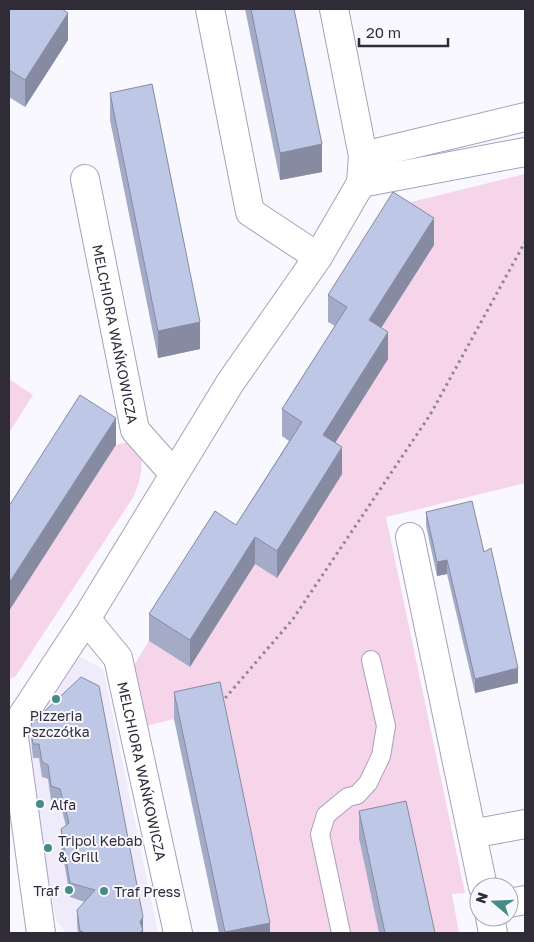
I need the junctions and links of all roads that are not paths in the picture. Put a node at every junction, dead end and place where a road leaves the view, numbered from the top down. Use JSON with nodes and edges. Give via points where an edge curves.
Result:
{"nodes":[{"id":1,"x":210,"y":9,"type":"edge"},
{"id":2,"x":334,"y":9,"type":"edge"},
{"id":3,"x":525,"y":117,"type":"edge"},
{"id":4,"x":525,"y":152,"type":"edge"},
{"id":5,"x":363,"y":156,"type":"junction"},
{"id":6,"x":85,"y":178,"type":"dead end"},
{"id":7,"x":361,"y":184,"type":"junction"},
{"id":8,"x":318,"y":257,"type":"junction"},
{"id":9,"x":174,"y":474,"type":"junction"},
{"id":10,"x":410,"y":537,"type":"dead end"},
{"id":11,"x":86,"y":619,"type":"junction"},
{"id":12,"x":371,"y":660,"type":"dead end"},
{"id":13,"x":11,"y":729,"type":"edge"},
{"id":14,"x":525,"y":824,"type":"edge"},
{"id":15,"x":472,"y":834,"type":"junction"},
{"id":16,"x":481,"y":877,"type":"edge"},
{"id":17,"x":41,"y":933,"type":"edge"},
{"id":18,"x":178,"y":933,"type":"edge"},
{"id":19,"x":341,"y":933,"type":"edge"}],
"edges":[{"from":1,"to":8,"type":"street","via":[[250,212]]},
{"from":2,"to":5,"type":"street"},
{"from":3,"to":5,"type":"street"},
{"from":4,"to":7,"type":"street"},
{"from":5,"to":7,"type":"street"},
{"from":6,"to":9,"type":"street","name":"MELCHIORA WAŃKOWICZA","via":[[135,430]]},
{"from":7,"to":8,"type":"street"},
{"from":8,"to":9,"type":"street","via":[[230,383]]},
{"from":9,"to":11,"type":"street"},
{"from":10,"to":15,"type":"street"},
{"from":11,"to":13,"type":"street"},
{"from":11,"to":18,"type":"street","name":"MELCHIORA WAŃKOWICZA","via":[[118,658]]},
{"from":12,"to":19,"type":"lane","via":[[386,726],[381,756],[368,783],[326,815],[320,834]]},
{"from":13,"to":17,"type":"street"},
{"from":14,"to":15,"type":"street"},
{"from":15,"to":16,"type":"street"}]}
